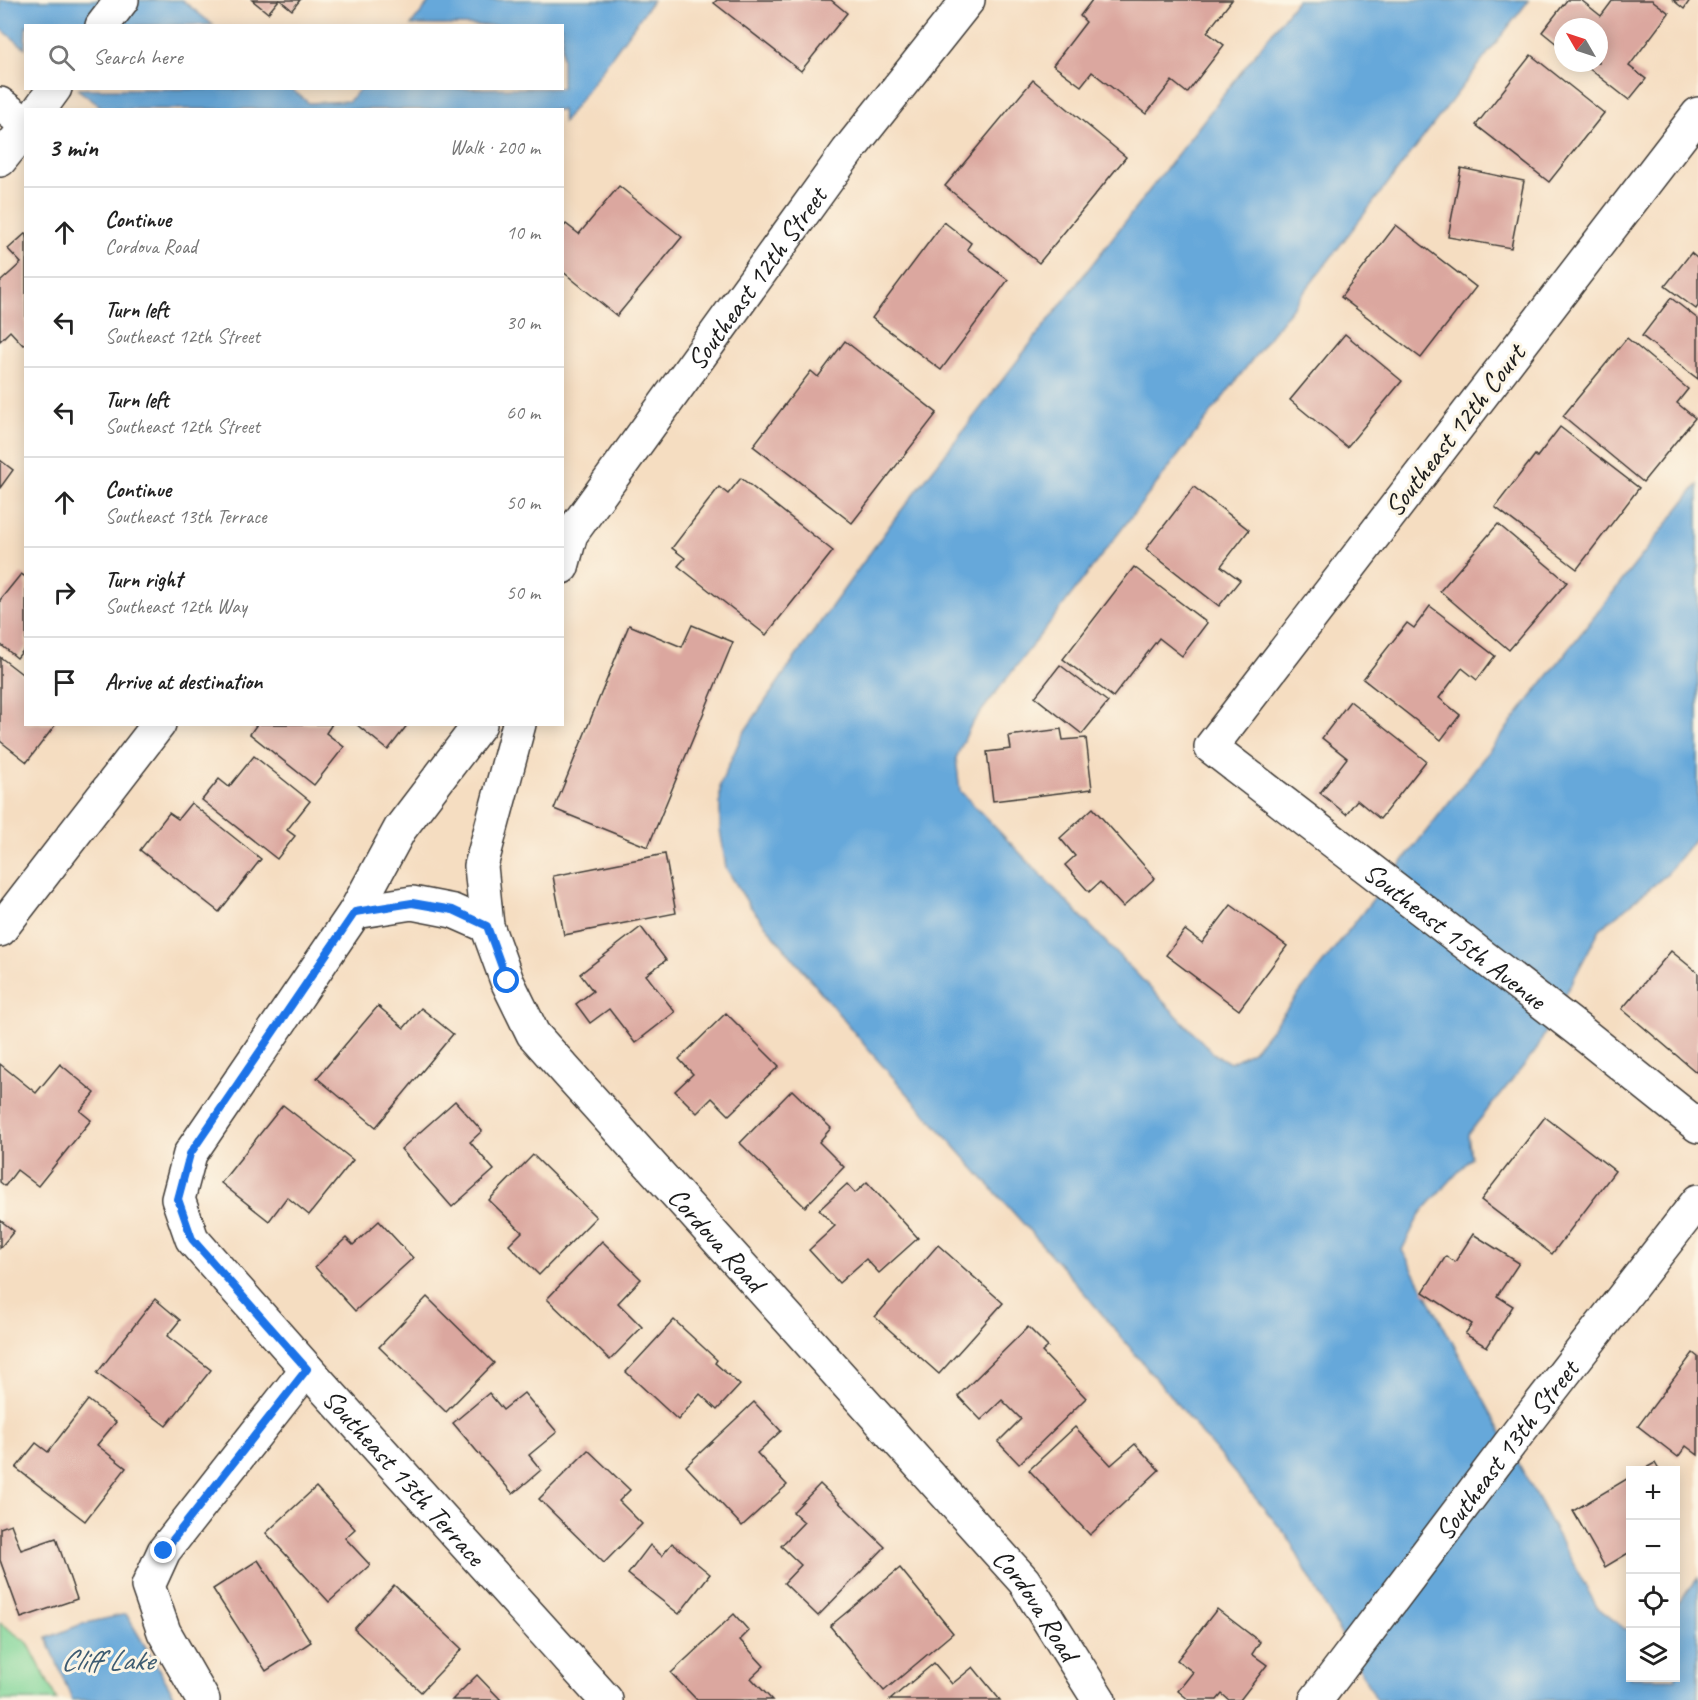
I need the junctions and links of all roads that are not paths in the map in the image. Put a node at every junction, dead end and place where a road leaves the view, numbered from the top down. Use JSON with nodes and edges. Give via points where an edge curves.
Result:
{"nodes":[{"id":1,"x":122,"y":0,"type":"edge"},
{"id":2,"x":968,"y":0,"type":"edge"},
{"id":3,"x":104,"y":24,"type":"edge"},
{"id":4,"x":0,"y":104,"type":"edge"},
{"id":5,"x":1698,"y":114,"type":"edge"},
{"id":6,"x":24,"y":124,"type":"edge"},
{"id":7,"x":24,"y":129,"type":"edge"},
{"id":8,"x":0,"y":160,"type":"edge"},
{"id":9,"x":567,"y":531,"type":"edge"},
{"id":10,"x":564,"y":553,"type":"edge"},
{"id":11,"x":157,"y":726,"type":"edge"},
{"id":12,"x":478,"y":726,"type":"edge"},
{"id":13,"x":518,"y":726,"type":"edge"},
{"id":14,"x":1211,"y":747,"type":"joint"},
{"id":15,"x":355,"y":912,"type":"junction"},
{"id":16,"x":487,"y":926,"type":"junction"},
{"id":17,"x":0,"y":930,"type":"edge"},
{"id":18,"x":1698,"y":1126,"type":"edge"},
{"id":19,"x":1698,"y":1201,"type":"edge"},
{"id":20,"x":307,"y":1369,"type":"junction"},
{"id":21,"x":1322,"y":1692,"type":"edge"},
{"id":22,"x":203,"y":1700,"type":"edge"},
{"id":23,"x":606,"y":1700,"type":"edge"},
{"id":24,"x":1099,"y":1700,"type":"edge"}],
"edges":[{"from":1,"to":3,"type":"street"},
{"from":2,"to":9,"type":"street","name":"Southeast 12th Street","via":[[848,151]]},
{"from":4,"to":6,"type":"street"},
{"from":5,"to":14,"type":"street","name":"Southeast 12th Court"},
{"from":7,"to":8,"type":"street"},
{"from":9,"to":10,"type":"street","name":"Southeast 12th Street"},
{"from":11,"to":17,"type":"street"},
{"from":12,"to":15,"type":"street","via":[[400,829]]},
{"from":13,"to":16,"type":"street","name":"Cordova Road","via":[[481,866]]},
{"from":14,"to":18,"type":"street","name":"Southeast 15th Avenue"},
{"from":15,"to":16,"type":"street","via":[[412,903],[453,910]]},
{"from":15,"to":20,"type":"street","name":"Southeast 13th Terrace","via":[[190,1154],[178,1199],[192,1239]]},
{"from":16,"to":24,"type":"street","name":"Cordova Road","via":[[507,981],[533,1034],[1024,1581]]},
{"from":19,"to":21,"type":"street","name":"Southeast 13th Street"},
{"from":20,"to":22,"type":"street","via":[[164,1551],[148,1586],[164,1632]]},
{"from":20,"to":23,"type":"street","name":"Southeast 13th Terrace"}]}
